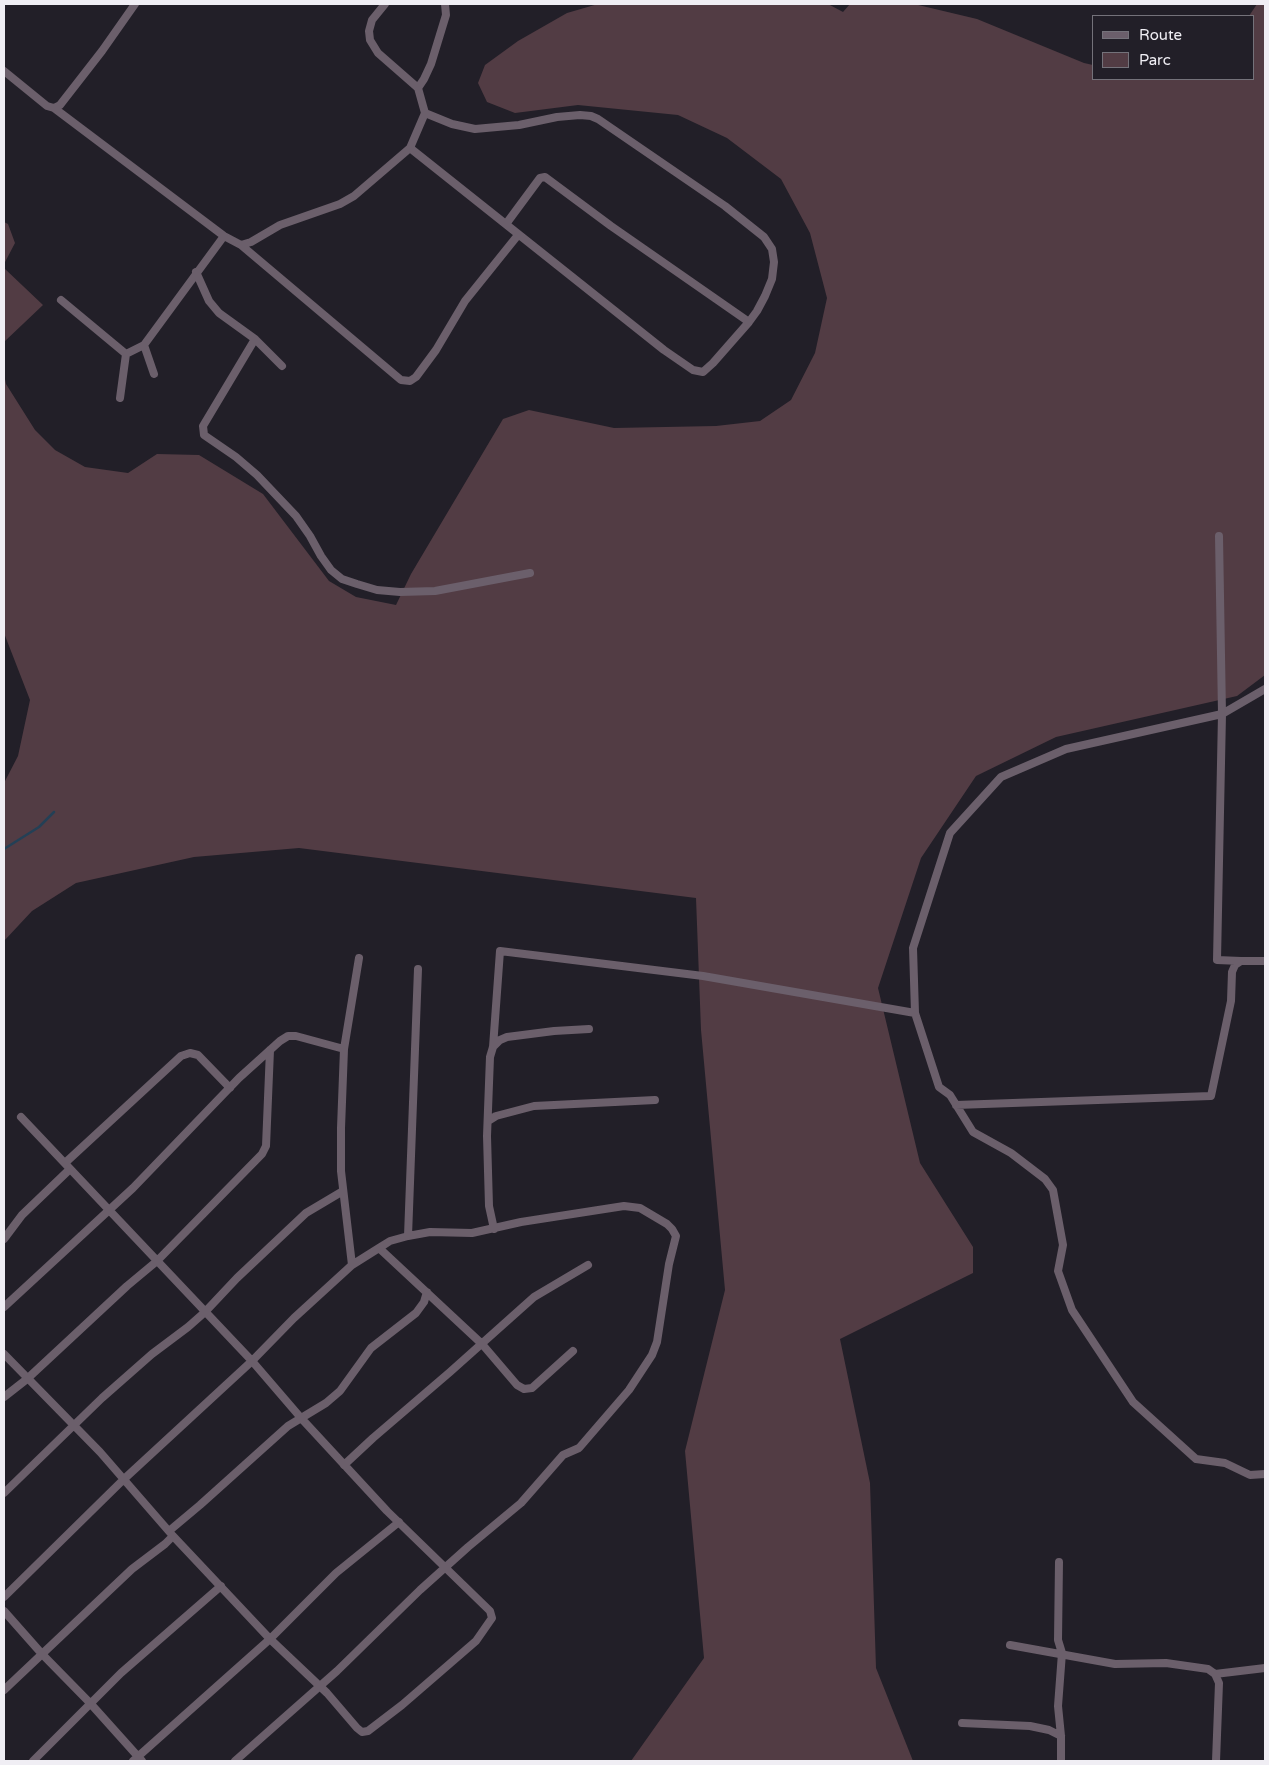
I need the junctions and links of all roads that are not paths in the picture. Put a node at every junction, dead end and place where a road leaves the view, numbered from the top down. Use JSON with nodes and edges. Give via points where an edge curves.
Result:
{"nodes":[{"id":1,"x":135,"y":4,"type":"edge"},
{"id":2,"x":385,"y":4,"type":"edge"},
{"id":3,"x":445,"y":4,"type":"edge"},
{"id":4,"x":4,"y":71,"type":"edge"},
{"id":5,"x":418,"y":88,"type":"junction"},
{"id":6,"x":54,"y":108,"type":"junction"},
{"id":7,"x":424,"y":113,"type":"junction"},
{"id":8,"x":410,"y":148,"type":"junction"},
{"id":9,"x":506,"y":224,"type":"junction"},
{"id":10,"x":518,"y":235,"type":"junction"},
{"id":11,"x":224,"y":236,"type":"junction"},
{"id":12,"x":241,"y":245,"type":"junction"},
{"id":13,"x":196,"y":272,"type":"junction"},
{"id":14,"x":61,"y":300,"type":"dead end"},
{"id":15,"x":749,"y":322,"type":"junction"},
{"id":16,"x":254,"y":339,"type":"junction"},
{"id":17,"x":144,"y":345,"type":"junction"},
{"id":18,"x":126,"y":354,"type":"junction"},
{"id":19,"x":282,"y":366,"type":"dead end"},
{"id":20,"x":154,"y":374,"type":"dead end"},
{"id":21,"x":120,"y":398,"type":"dead end"},
{"id":22,"x":1219,"y":536,"type":"dead end"},
{"id":23,"x":530,"y":573,"type":"dead end"},
{"id":24,"x":1265,"y":689,"type":"edge"},
{"id":25,"x":1222,"y":714,"type":"junction"},
{"id":26,"x":359,"y":958,"type":"dead end"},
{"id":27,"x":1241,"y":961,"type":"junction"},
{"id":28,"x":1265,"y":961,"type":"edge"},
{"id":29,"x":418,"y":969,"type":"dead end"},
{"id":30,"x":915,"y":1013,"type":"junction"},
{"id":31,"x":589,"y":1029,"type":"dead end"},
{"id":32,"x":493,"y":1047,"type":"junction"},
{"id":33,"x":344,"y":1049,"type":"junction"},
{"id":34,"x":270,"y":1050,"type":"junction"},
{"id":35,"x":230,"y":1088,"type":"junction"},
{"id":36,"x":655,"y":1100,"type":"dead end"},
{"id":37,"x":956,"y":1105,"type":"junction"},
{"id":38,"x":21,"y":1117,"type":"dead end"},
{"id":39,"x":488,"y":1121,"type":"junction"},
{"id":40,"x":67,"y":1166,"type":"junction"},
{"id":41,"x":343,"y":1190,"type":"junction"},
{"id":42,"x":109,"y":1210,"type":"junction"},
{"id":43,"x":494,"y":1228,"type":"junction"},
{"id":44,"x":408,"y":1236,"type":"junction"},
{"id":45,"x":4,"y":1239,"type":"edge"},
{"id":46,"x":379,"y":1248,"type":"junction"},
{"id":47,"x":157,"y":1261,"type":"junction"},
{"id":48,"x":352,"y":1265,"type":"junction"},
{"id":49,"x":588,"y":1265,"type":"dead end"},
{"id":50,"x":427,"y":1292,"type":"junction"},
{"id":51,"x":4,"y":1307,"type":"edge"},
{"id":52,"x":205,"y":1312,"type":"junction"},
{"id":53,"x":482,"y":1344,"type":"junction"},
{"id":54,"x":573,"y":1351,"type":"dead end"},
{"id":55,"x":4,"y":1354,"type":"edge"},
{"id":56,"x":252,"y":1361,"type":"junction"},
{"id":57,"x":27,"y":1379,"type":"junction"},
{"id":58,"x":4,"y":1398,"type":"edge"},
{"id":59,"x":301,"y":1418,"type":"junction"},
{"id":60,"x":73,"y":1425,"type":"junction"},
{"id":61,"x":344,"y":1465,"type":"junction"},
{"id":62,"x":1265,"y":1474,"type":"edge"},
{"id":63,"x":123,"y":1480,"type":"junction"},
{"id":64,"x":4,"y":1493,"type":"edge"},
{"id":65,"x":398,"y":1522,"type":"junction"},
{"id":66,"x":171,"y":1533,"type":"junction"},
{"id":67,"x":1059,"y":1562,"type":"dead end"},
{"id":68,"x":445,"y":1569,"type":"junction"},
{"id":69,"x":221,"y":1586,"type":"junction"},
{"id":70,"x":4,"y":1597,"type":"edge"},
{"id":71,"x":4,"y":1612,"type":"edge"},
{"id":72,"x":270,"y":1640,"type":"junction"},
{"id":73,"x":1010,"y":1644,"type":"dead end"},
{"id":74,"x":1062,"y":1653,"type":"junction"},
{"id":75,"x":42,"y":1654,"type":"junction"},
{"id":76,"x":1265,"y":1668,"type":"edge"},
{"id":77,"x":1215,"y":1674,"type":"junction"},
{"id":78,"x":320,"y":1685,"type":"junction"},
{"id":79,"x":4,"y":1690,"type":"edge"},
{"id":80,"x":90,"y":1703,"type":"junction"},
{"id":81,"x":962,"y":1723,"type":"dead end"},
{"id":82,"x":1061,"y":1736,"type":"junction"},
{"id":83,"x":138,"y":1760,"type":"edge"},
{"id":84,"x":33,"y":1761,"type":"edge"},
{"id":85,"x":235,"y":1761,"type":"edge"},
{"id":86,"x":1061,"y":1761,"type":"edge"},
{"id":87,"x":1216,"y":1761,"type":"edge"}],
"edges":[{"from":1,"to":6,"type":"street","via":[[60,105]]},
{"from":2,"to":5,"type":"street","via":[[372,20],[368,31],[370,40],[378,53]]},
{"from":3,"to":5,"type":"street","via":[[446,15],[431,64]]},
{"from":4,"to":6,"type":"street"},
{"from":5,"to":7,"type":"street"},
{"from":6,"to":11,"type":"street"},
{"from":7,"to":8,"type":"street"},
{"from":7,"to":15,"type":"street","via":[[452,124],[475,128],[580,115],[591,116],[608,125],[764,237],[772,249],[772,279]]},
{"from":8,"to":9,"type":"street"},
{"from":8,"to":12,"type":"street","via":[[354,196],[280,225]]},
{"from":9,"to":10,"type":"street"},
{"from":9,"to":15,"type":"street","via":[[540,178],[545,176]]},
{"from":10,"to":12,"type":"street","via":[[465,301],[436,350],[416,378],[410,381],[400,380]]},
{"from":10,"to":15,"type":"street","via":[[664,350],[698,372],[703,372],[713,363]]},
{"from":11,"to":12,"type":"street"},
{"from":11,"to":13,"type":"street"},
{"from":13,"to":16,"type":"street","via":[[209,301]]},
{"from":13,"to":17,"type":"street"},
{"from":14,"to":18,"type":"street"},
{"from":16,"to":19,"type":"street"},
{"from":16,"to":23,"type":"street","via":[[203,426],[204,435],[257,475],[296,516],[331,570],[342,579],[357,584],[400,592],[435,591]]},
{"from":17,"to":18,"type":"street"},
{"from":17,"to":20,"type":"street"},
{"from":18,"to":21,"type":"street"},
{"from":22,"to":25,"type":"street"},
{"from":24,"to":25,"type":"street"},
{"from":25,"to":27,"type":"street","via":[[1217,960]]},
{"from":25,"to":30,"type":"street","via":[[1066,749],[1001,777],[950,833],[913,948]]},
{"from":26,"to":33,"type":"street"},
{"from":27,"to":28,"type":"street"},
{"from":27,"to":37,"type":"street","via":[[1232,972],[1230,1001],[1211,1096]]},
{"from":29,"to":44,"type":"street"},
{"from":30,"to":32,"type":"street","via":[[703,976],[500,951]]},
{"from":30,"to":37,"type":"street","via":[[939,1087],[950,1095]]},
{"from":31,"to":32,"type":"street","via":[[508,1037]]},
{"from":32,"to":39,"type":"street"},
{"from":33,"to":34,"type":"street","via":[[288,1036]]},
{"from":33,"to":41,"type":"street"},
{"from":34,"to":35,"type":"street"},
{"from":34,"to":47,"type":"street","via":[[266,1146],[262,1154]]},
{"from":35,"to":40,"type":"street","via":[[198,1055],[181,1056]]},
{"from":35,"to":42,"type":"street"},
{"from":36,"to":39,"type":"street","via":[[534,1106]]},
{"from":37,"to":62,"type":"street","via":[[973,1132],[1011,1153],[1045,1179],[1053,1190],[1063,1245],[1058,1271],[1072,1310],[1133,1402],[1196,1458],[1224,1463],[1250,1475]]},
{"from":38,"to":40,"type":"street"},
{"from":39,"to":43,"type":"street","via":[[490,1206]]},
{"from":40,"to":42,"type":"street"},
{"from":40,"to":45,"type":"street"},
{"from":41,"to":48,"type":"street"},
{"from":41,"to":52,"type":"street","via":[[306,1212]]},
{"from":42,"to":47,"type":"street"},
{"from":42,"to":51,"type":"street"},
{"from":43,"to":44,"type":"street"},
{"from":43,"to":68,"type":"street","via":[[624,1206],[640,1208],[655,1216],[668,1224],[676,1236],[657,1342],[629,1390],[579,1448],[563,1455],[521,1503]]},
{"from":44,"to":46,"type":"street"},
{"from":46,"to":48,"type":"street"},
{"from":46,"to":50,"type":"street"},
{"from":47,"to":52,"type":"street"},
{"from":47,"to":57,"type":"street"},
{"from":48,"to":56,"type":"street"},
{"from":49,"to":53,"type":"street","via":[[534,1297]]},
{"from":50,"to":53,"type":"street"},
{"from":50,"to":59,"type":"street","via":[[416,1314],[371,1348],[340,1391],[326,1404]]},
{"from":52,"to":56,"type":"street"},
{"from":52,"to":60,"type":"street","via":[[152,1354]]},
{"from":53,"to":54,"type":"street","via":[[524,1389],[532,1388]]},
{"from":53,"to":61,"type":"street"},
{"from":55,"to":57,"type":"street"},
{"from":56,"to":59,"type":"street"},
{"from":56,"to":63,"type":"street"},
{"from":57,"to":58,"type":"street"},
{"from":57,"to":60,"type":"street"},
{"from":59,"to":61,"type":"street"},
{"from":59,"to":66,"type":"street","via":[[288,1426]]},
{"from":60,"to":63,"type":"street"},
{"from":60,"to":64,"type":"street"},
{"from":61,"to":65,"type":"street"},
{"from":63,"to":66,"type":"street"},
{"from":63,"to":70,"type":"street"},
{"from":65,"to":68,"type":"street"},
{"from":65,"to":72,"type":"street","via":[[336,1573]]},
{"from":66,"to":69,"type":"street"},
{"from":66,"to":75,"type":"street","via":[[165,1544],[132,1569]]},
{"from":67,"to":74,"type":"street","via":[[1058,1640]]},
{"from":68,"to":78,"type":"street"},
{"from":68,"to":78,"type":"street","via":[[490,1610],[492,1618],[476,1641],[368,1731],[362,1732],[357,1728]]},
{"from":69,"to":72,"type":"street"},
{"from":69,"to":80,"type":"street"},
{"from":71,"to":75,"type":"street"},
{"from":72,"to":78,"type":"street"},
{"from":72,"to":83,"type":"street"},
{"from":73,"to":74,"type":"street"},
{"from":74,"to":77,"type":"street","via":[[1115,1664],[1188,1665],[1208,1669]]},
{"from":74,"to":82,"type":"street","via":[[1058,1706]]},
{"from":75,"to":79,"type":"street"},
{"from":75,"to":80,"type":"street"},
{"from":76,"to":77,"type":"street"},
{"from":77,"to":87,"type":"street","via":[[1219,1683]]},
{"from":78,"to":85,"type":"street"},
{"from":80,"to":83,"type":"street"},
{"from":80,"to":84,"type":"street"},
{"from":81,"to":82,"type":"street","via":[[1030,1726]]},
{"from":82,"to":86,"type":"street"}]}
